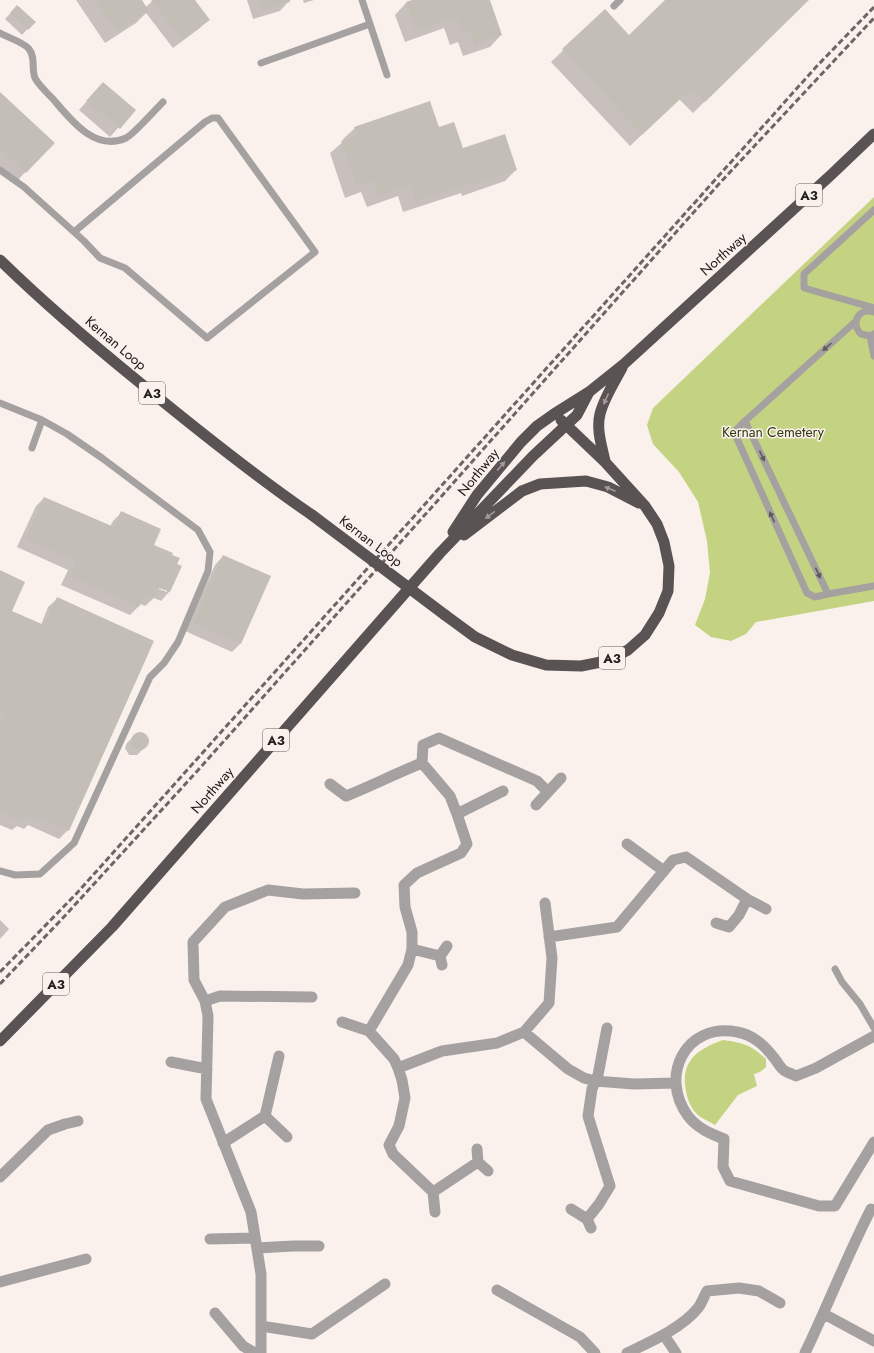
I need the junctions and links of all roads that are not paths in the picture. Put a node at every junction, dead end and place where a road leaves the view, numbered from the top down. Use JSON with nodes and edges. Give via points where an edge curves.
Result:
{"nodes":[{"id":1,"x":362,"y":0,"type":"edge"},
{"id":2,"x":620,"y":0,"type":"edge"},
{"id":3,"x":614,"y":6,"type":"dead end"},
{"id":4,"x":370,"y":24,"type":"junction"},
{"id":5,"x":0,"y":33,"type":"edge"},
{"id":6,"x":261,"y":63,"type":"dead end"},
{"id":7,"x":387,"y":75,"type":"dead end"},
{"id":8,"x":163,"y":102,"type":"dead end"},
{"id":9,"x":874,"y":134,"type":"edge"},
{"id":10,"x":0,"y":170,"type":"edge"},
{"id":11,"x":874,"y":210,"type":"edge"},
{"id":12,"x":74,"y":232,"type":"junction"},
{"id":13,"x":0,"y":260,"type":"edge"},
{"id":14,"x":872,"y":309,"type":"edge"},
{"id":15,"x":856,"y":322,"type":"junction"},
{"id":16,"x":872,"y":335,"type":"edge"},
{"id":17,"x":874,"y":356,"type":"edge"},
{"id":18,"x":624,"y":364,"type":"junction"},
{"id":19,"x":589,"y":392,"type":"junction"},
{"id":20,"x":0,"y":403,"type":"edge"},
{"id":21,"x":554,"y":414,"type":"junction"},
{"id":22,"x":42,"y":420,"type":"junction"},
{"id":23,"x":745,"y":420,"type":"junction"},
{"id":24,"x":566,"y":424,"type":"junction"},
{"id":25,"x":32,"y":448,"type":"dead end"},
{"id":26,"x":605,"y":462,"type":"junction"},
{"id":27,"x":645,"y":506,"type":"junction"},
{"id":28,"x":461,"y":519,"type":"junction"},
{"id":29,"x":440,"y":553,"type":"junction"},
{"id":30,"x":874,"y":586,"type":"edge"},
{"id":31,"x":828,"y":594,"type":"junction"},
{"id":32,"x":422,"y":763,"type":"junction"},
{"id":33,"x":561,"y":778,"type":"dead end"},
{"id":34,"x":330,"y":784,"type":"dead end"},
{"id":35,"x":503,"y":791,"type":"dead end"},
{"id":36,"x":548,"y":792,"type":"junction"},
{"id":37,"x":536,"y":804,"type":"dead end"},
{"id":38,"x":457,"y":814,"type":"junction"},
{"id":39,"x":627,"y":844,"type":"dead end"},
{"id":40,"x":0,"y":871,"type":"edge"},
{"id":41,"x":664,"y":871,"type":"junction"},
{"id":42,"x":355,"y":893,"type":"dead end"},
{"id":43,"x":747,"y":899,"type":"junction"},
{"id":44,"x":545,"y":903,"type":"dead end"},
{"id":45,"x":766,"y":909,"type":"dead end"},
{"id":46,"x":716,"y":923,"type":"dead end"},
{"id":47,"x":549,"y":937,"type":"junction"},
{"id":48,"x":446,"y":946,"type":"dead end"},
{"id":49,"x":412,"y":949,"type":"junction"},
{"id":50,"x":835,"y":970,"type":"dead end"},
{"id":51,"x":312,"y":997,"type":"dead end"},
{"id":52,"x":205,"y":1001,"type":"junction"},
{"id":53,"x":342,"y":1022,"type":"dead end"},
{"id":54,"x":607,"y":1028,"type":"dead end"},
{"id":55,"x":874,"y":1028,"type":"edge"},
{"id":56,"x":368,"y":1031,"type":"junction"},
{"id":57,"x":524,"y":1032,"type":"junction"},
{"id":58,"x":874,"y":1036,"type":"edge"},
{"id":59,"x":0,"y":1041,"type":"edge"},
{"id":60,"x":279,"y":1056,"type":"dead end"},
{"id":61,"x":171,"y":1062,"type":"dead end"},
{"id":62,"x":207,"y":1068,"type":"junction"},
{"id":63,"x":398,"y":1068,"type":"junction"},
{"id":64,"x":595,"y":1081,"type":"junction"},
{"id":65,"x":676,"y":1083,"type":"junction"},
{"id":66,"x":265,"y":1116,"type":"junction"},
{"id":67,"x":78,"y":1121,"type":"dead end"},
{"id":68,"x":287,"y":1137,"type":"dead end"},
{"id":69,"x":874,"y":1142,"type":"edge"},
{"id":70,"x":223,"y":1143,"type":"junction"},
{"id":71,"x":477,"y":1149,"type":"dead end"},
{"id":72,"x":478,"y":1162,"type":"junction"},
{"id":73,"x":488,"y":1171,"type":"dead end"},
{"id":74,"x":0,"y":1177,"type":"edge"},
{"id":75,"x":433,"y":1192,"type":"junction"},
{"id":76,"x":571,"y":1209,"type":"dead end"},
{"id":77,"x":872,"y":1209,"type":"dead end"},
{"id":78,"x":435,"y":1212,"type":"dead end"},
{"id":79,"x":210,"y":1239,"type":"dead end"},
{"id":80,"x":256,"y":1243,"type":"junction"},
{"id":81,"x":319,"y":1246,"type":"dead end"},
{"id":82,"x":86,"y":1259,"type":"dead end"},
{"id":83,"x":0,"y":1282,"type":"edge"},
{"id":84,"x":385,"y":1284,"type":"dead end"},
{"id":85,"x":497,"y":1290,"type":"dead end"},
{"id":86,"x":780,"y":1303,"type":"dead end"},
{"id":87,"x":215,"y":1313,"type":"dead end"},
{"id":88,"x":824,"y":1314,"type":"junction"},
{"id":89,"x":261,"y":1326,"type":"junction"},
{"id":90,"x":664,"y":1335,"type":"junction"},
{"id":91,"x":874,"y":1341,"type":"edge"},
{"id":92,"x":255,"y":1353,"type":"edge"},
{"id":93,"x":261,"y":1353,"type":"edge"},
{"id":94,"x":595,"y":1353,"type":"edge"},
{"id":95,"x":627,"y":1353,"type":"edge"},
{"id":96,"x":676,"y":1353,"type":"edge"},
{"id":97,"x":805,"y":1353,"type":"edge"}],
"edges":[{"from":1,"to":4,"type":"lane"},
{"from":2,"to":3,"type":"lane"},
{"from":4,"to":6,"type":"lane"},
{"from":4,"to":7,"type":"lane"},
{"from":5,"to":8,"type":"lane","via":[[29,48],[34,56],[35,79],[73,122],[94,138],[105,141],[127,138]]},
{"from":9,"to":18,"type":"highway","name":"Northway","number":"A3"},
{"from":10,"to":12,"type":"lane"},
{"from":11,"to":14,"type":"lane","via":[[804,274],[803,284],[804,288]]},
{"from":12,"to":12,"type":"lane","via":[[205,122],[218,118],[315,252],[207,338],[125,268],[100,258]]},
{"from":13,"to":27,"type":"highway","name":"Kernan Loop","number":"A3","bridge":true,"via":[[95,346],[274,489],[475,637],[512,654],[546,665],[581,666],[606,661],[628,650],[645,635],[659,613],[668,591],[669,566],[657,524]]},
{"from":14,"to":15,"type":"lane","via":[[861,313]]},
{"from":15,"to":16,"type":"lane","via":[[858,331]]},
{"from":15,"to":23,"type":"lane","one_way":true},
{"from":16,"to":17,"type":"lane"},
{"from":18,"to":19,"type":"highway","name":"Northway","number":"A3"},
{"from":18,"to":26,"type":"highway","one_way":true,"via":[[600,415],[599,430]]},
{"from":19,"to":21,"type":"highway","name":"Northway","number":"A3"},
{"from":19,"to":24,"type":"highway","name":"Northway","number":"A3","via":[[576,414]]},
{"from":20,"to":22,"type":"lane"},
{"from":21,"to":24,"type":"highway","number":"A3"},
{"from":28,"to":21,"type":"highway","name":"Northway","number":"A3","one_way":true,"via":[[476,495],[521,442]]},
{"from":22,"to":25,"type":"lane"},
{"from":22,"to":40,"type":"lane","via":[[102,458],[198,530],[210,552],[210,559],[208,572],[178,642],[164,663],[150,677],[74,843],[40,874],[15,875]]},
{"from":23,"to":31,"type":"lane","one_way":true},
{"from":31,"to":23,"type":"lane","one_way":true,"via":[[815,597],[807,593],[734,432]]},
{"from":24,"to":26,"type":"highway","number":"A3"},
{"from":24,"to":28,"type":"highway","via":[[552,426]]},
{"from":24,"to":29,"type":"highway","name":"Northway","number":"A3"},
{"from":26,"to":27,"type":"highway","number":"A3"},
{"from":27,"to":29,"type":"highway","number":"A3","one_way":true,"via":[[608,487],[586,481],[540,484],[522,491]]},
{"from":28,"to":29,"type":"highway","name":"Northway","number":"A3"},
{"from":29,"to":59,"type":"highway","name":"Northway","number":"A3","via":[[112,927]]},
{"from":30,"to":31,"type":"lane"},
{"from":32,"to":34,"type":"street","via":[[346,796]]},
{"from":32,"to":36,"type":"street","via":[[424,745],[439,738],[537,781]]},
{"from":32,"to":38,"type":"street","via":[[450,796]]},
{"from":33,"to":36,"type":"street"},
{"from":35,"to":38,"type":"street"},
{"from":36,"to":37,"type":"street"},
{"from":38,"to":49,"type":"street","via":[[466,844],[461,853],[417,873],[404,885],[405,907],[412,932]]},
{"from":39,"to":41,"type":"street"},
{"from":41,"to":43,"type":"street","via":[[673,860],[686,857]]},
{"from":41,"to":47,"type":"street","via":[[617,926]]},
{"from":42,"to":52,"type":"street","via":[[304,894],[268,890],[225,907],[193,942],[194,980]]},
{"from":43,"to":45,"type":"street"},
{"from":43,"to":46,"type":"street","via":[[739,915],[729,926]]},
{"from":44,"to":47,"type":"street"},
{"from":47,"to":57,"type":"street","via":[[552,958],[549,1003]]},
{"from":48,"to":49,"type":"street","via":[[441,961]]},
{"from":49,"to":56,"type":"street","via":[[408,965]]},
{"from":50,"to":55,"type":"lane"},
{"from":51,"to":52,"type":"street","via":[[220,996]]},
{"from":52,"to":62,"type":"street","via":[[208,1016]]},
{"from":53,"to":56,"type":"street"},
{"from":54,"to":64,"type":"street"},
{"from":56,"to":63,"type":"street","via":[[394,1058]]},
{"from":57,"to":63,"type":"street","via":[[497,1043],[442,1051]]},
{"from":57,"to":64,"type":"street","via":[[568,1069]]},
{"from":58,"to":65,"type":"street","via":[[816,1068],[796,1076],[784,1071],[766,1047],[755,1038],[737,1032],[719,1031],[704,1035],[691,1043],[681,1056],[676,1070]]},
{"from":60,"to":66,"type":"street"},
{"from":61,"to":62,"type":"street"},
{"from":62,"to":70,"type":"street","via":[[206,1099]]},
{"from":63,"to":75,"type":"street","via":[[405,1098],[399,1126],[389,1145],[393,1154]]},
{"from":64,"to":65,"type":"street","via":[[634,1084]]},
{"from":64,"to":76,"type":"street","via":[[588,1116],[610,1186],[589,1223]]},
{"from":65,"to":69,"type":"street","via":[[678,1099],[689,1117],[706,1131],[724,1139],[723,1167],[730,1181],[819,1206],[836,1206]]},
{"from":66,"to":68,"type":"street"},
{"from":66,"to":70,"type":"street"},
{"from":67,"to":74,"type":"street","via":[[48,1130]]},
{"from":70,"to":80,"type":"street","via":[[250,1212]]},
{"from":71,"to":72,"type":"street"},
{"from":72,"to":73,"type":"street"},
{"from":72,"to":75,"type":"street"},
{"from":75,"to":78,"type":"street"},
{"from":77,"to":88,"type":"street","via":[[854,1241]]},
{"from":79,"to":80,"type":"street"},
{"from":80,"to":81,"type":"street"},
{"from":80,"to":89,"type":"street","via":[[261,1274]]},
{"from":82,"to":83,"type":"street"},
{"from":84,"to":89,"type":"street","via":[[312,1334]]},
{"from":85,"to":94,"type":"street","via":[[580,1336]]},
{"from":86,"to":90,"type":"street","via":[[759,1291],[739,1288],[707,1291],[699,1307]]},
{"from":87,"to":92,"type":"street","via":[[243,1346]]},
{"from":88,"to":91,"type":"street"},
{"from":88,"to":97,"type":"street"},
{"from":89,"to":93,"type":"street"},
{"from":90,"to":95,"type":"street"},
{"from":90,"to":96,"type":"street"}]}
